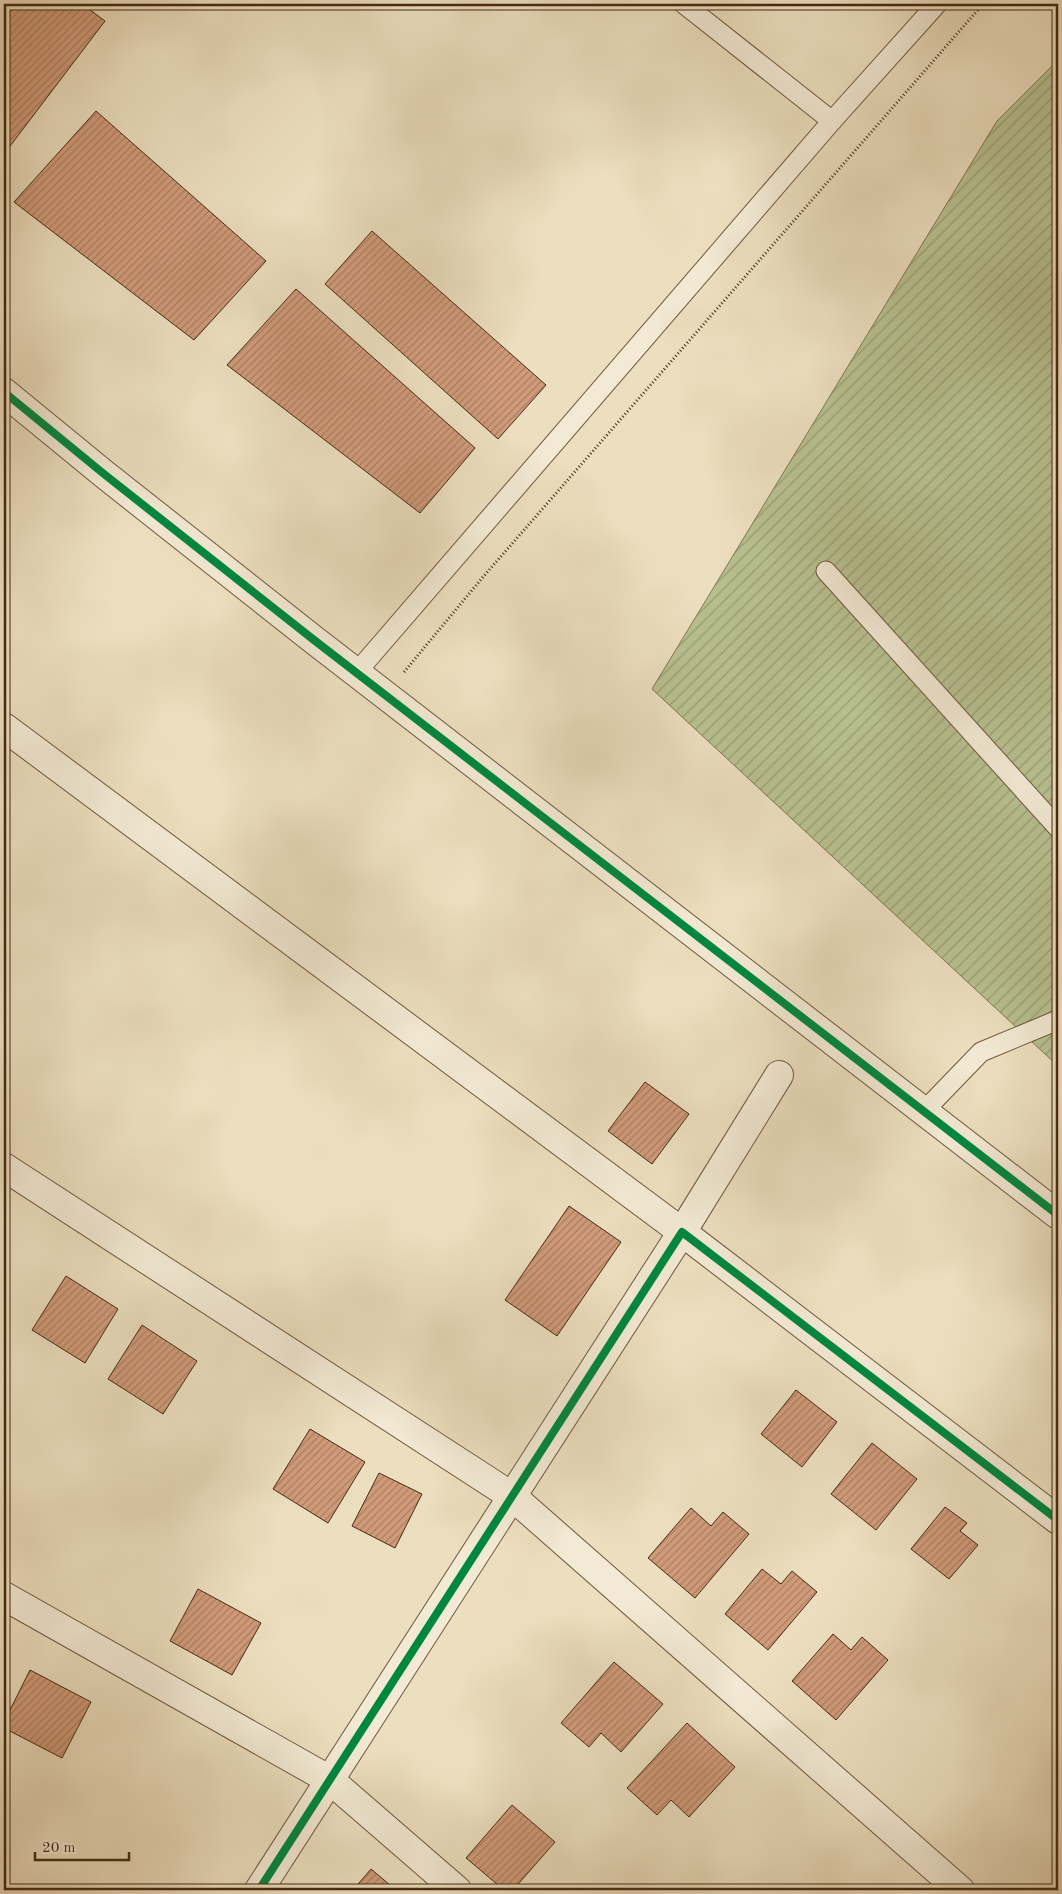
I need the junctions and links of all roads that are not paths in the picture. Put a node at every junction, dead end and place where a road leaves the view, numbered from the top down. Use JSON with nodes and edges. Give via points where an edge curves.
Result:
{"nodes":[{"id":1,"x":684,"y":4,"type":"edge"},
{"id":2,"x":937,"y":4,"type":"edge"},
{"id":3,"x":832,"y":121,"type":"junction"},
{"id":4,"x":4,"y":392,"type":"edge"},
{"id":5,"x":826,"y":571,"type":"dead end"},
{"id":6,"x":356,"y":673,"type":"junction"},
{"id":7,"x":4,"y":727,"type":"edge"},
{"id":8,"x":1058,"y":828,"type":"edge"},
{"id":9,"x":1058,"y":1020,"type":"edge"},
{"id":10,"x":779,"y":1075,"type":"dead end"},
{"id":11,"x":924,"y":1111,"type":"junction"},
{"id":12,"x":4,"y":1167,"type":"edge"},
{"id":13,"x":1058,"y":1215,"type":"edge"},
{"id":14,"x":682,"y":1232,"type":"junction"},
{"id":15,"x":512,"y":1497,"type":"junction"},
{"id":16,"x":1058,"y":1520,"type":"edge"},
{"id":17,"x":4,"y":1596,"type":"edge"},
{"id":18,"x":330,"y":1780,"type":"junction"},
{"id":19,"x":259,"y":1890,"type":"edge"},
{"id":20,"x":456,"y":1890,"type":"edge"},
{"id":21,"x":960,"y":1890,"type":"edge"}],
"edges":[{"from":1,"to":3,"type":"lane"},
{"from":2,"to":3,"type":"lane"},
{"from":3,"to":6,"type":"lane"},
{"from":4,"to":6,"type":"street"},
{"from":5,"to":8,"type":"lane"},
{"from":6,"to":11,"type":"street"},
{"from":7,"to":14,"type":"street"},
{"from":9,"to":11,"type":"lane","via":[[981,1052]]},
{"from":10,"to":14,"type":"street"},
{"from":11,"to":13,"type":"street"},
{"from":12,"to":15,"type":"street"},
{"from":14,"to":15,"type":"street"},
{"from":14,"to":16,"type":"street"},
{"from":15,"to":18,"type":"street"},
{"from":15,"to":21,"type":"street"},
{"from":17,"to":18,"type":"street"},
{"from":18,"to":19,"type":"street"},
{"from":18,"to":20,"type":"street"}]}
